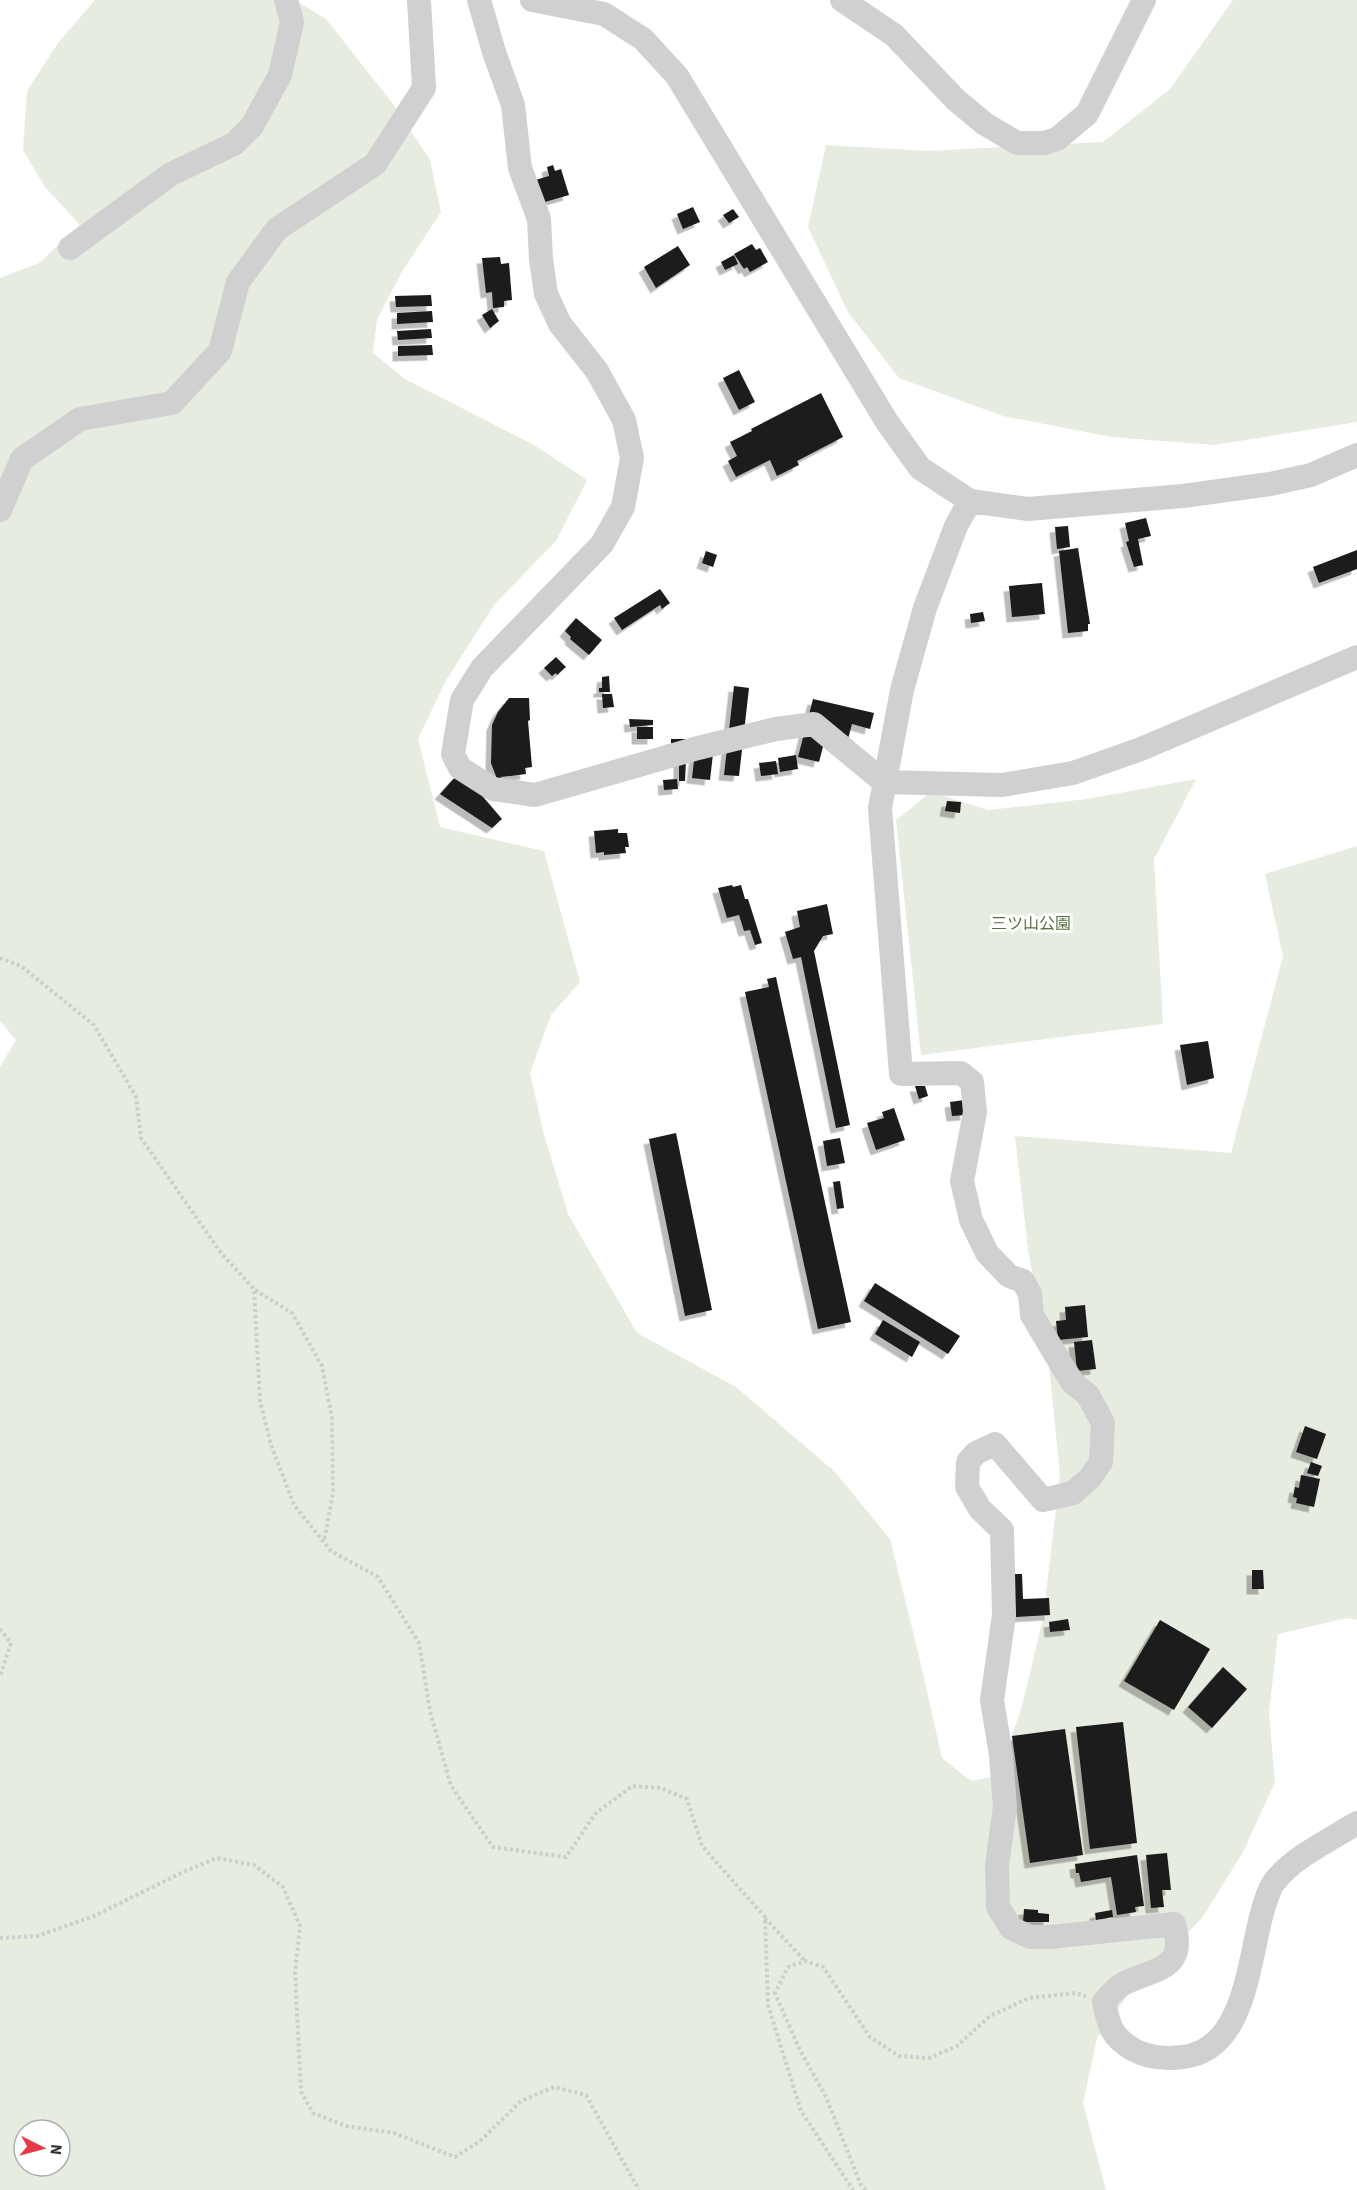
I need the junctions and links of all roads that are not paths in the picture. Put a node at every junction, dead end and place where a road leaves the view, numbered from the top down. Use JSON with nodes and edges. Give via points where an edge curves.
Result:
{"nodes":[{"id":1,"x":286,"y":0,"type":"edge"},
{"id":2,"x":419,"y":0,"type":"edge"},
{"id":3,"x":479,"y":0,"type":"edge"},
{"id":4,"x":532,"y":0,"type":"edge"},
{"id":5,"x":842,"y":0,"type":"edge"},
{"id":6,"x":1144,"y":0,"type":"edge"},
{"id":7,"x":70,"y":248,"type":"dead end"},
{"id":8,"x":1357,"y":455,"type":"edge"},
{"id":9,"x":970,"y":501,"type":"junction"},
{"id":10,"x":0,"y":510,"type":"edge"},
{"id":11,"x":1357,"y":657,"type":"edge"},
{"id":12,"x":884,"y":782,"type":"junction"},
{"id":13,"x":1357,"y":1823,"type":"edge"}],
"edges":[{"from":1,"to":7,"type":"street","via":[[292,22],[280,75],[252,126],[234,144],[171,174]]},
{"from":2,"to":10,"type":"street","via":[[424,88],[375,164],[277,229],[238,282],[220,351],[172,403],[80,419],[22,459]]},
{"from":3,"to":12,"type":"street","via":[[513,105],[520,168],[539,219],[546,294],[560,324],[597,372],[624,420],[632,458],[622,507],[602,544],[482,668],[462,700],[453,754],[460,768],[493,789],[535,795],[698,748],[814,724]]},
{"from":4,"to":9,"type":"street","via":[[604,14],[644,39],[676,76],[887,422],[920,468]]},
{"from":5,"to":6,"type":"street","via":[[894,35],[956,100],[985,124],[1017,143],[1044,143],[1057,139],[1087,114]]},
{"from":8,"to":9,"type":"street","via":[[1311,475],[1183,496],[1028,509]]},
{"from":9,"to":12,"type":"street","via":[[956,526],[925,608],[902,690]]},
{"from":11,"to":12,"type":"street","via":[[1073,773],[1002,785]]},
{"from":12,"to":13,"type":"street","via":[[881,833],[901,1074],[961,1073],[972,1082],[975,1112],[962,1181],[971,1220],[987,1253],[1009,1276],[1023,1281],[1030,1294],[1032,1315],[1060,1364],[1073,1383],[1088,1395],[1103,1424],[1101,1462],[1073,1493],[1043,1500],[994,1444],[968,1462],[967,1487],[980,1509],[1002,1530],[1004,1615],[992,1700],[1005,1807],[997,1865],[998,1907],[1011,1928],[1030,1937],[1174,1924],[1178,1939],[1174,1956],[1166,1967],[1119,1986],[1104,2002],[1108,2025],[1135,2051],[1157,2058],[1196,2056],[1229,2027],[1243,1998],[1254,1940],[1274,1881],[1299,1859]]}]}
